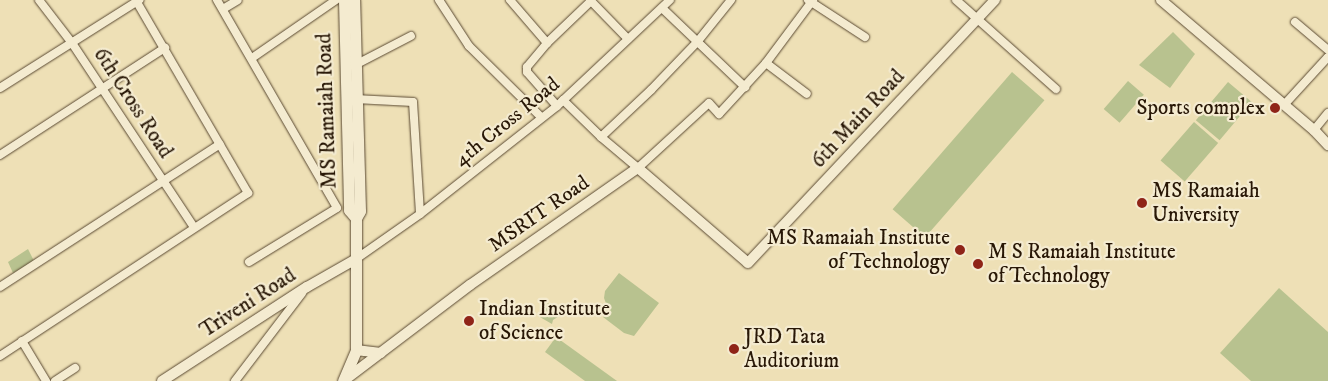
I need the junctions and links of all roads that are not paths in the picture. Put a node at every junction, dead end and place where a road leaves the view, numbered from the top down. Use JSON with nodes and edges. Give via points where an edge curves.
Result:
{"nodes":[{"id":1,"x":39,"y":0,"type":"edge"},
{"id":2,"x":217,"y":0,"type":"edge"},
{"id":3,"x":238,"y":0,"type":"edge"},
{"id":4,"x":336,"y":0,"type":"edge"},
{"id":5,"x":344,"y":0,"type":"edge"},
{"id":6,"x":354,"y":0,"type":"edge"},
{"id":7,"x":439,"y":0,"type":"edge"},
{"id":8,"x":510,"y":0,"type":"edge"},
{"id":9,"x":670,"y":0,"type":"edge"},
{"id":10,"x":731,"y":0,"type":"edge"},
{"id":11,"x":956,"y":0,"type":"edge"},
{"id":12,"x":995,"y":0,"type":"edge"},
{"id":13,"x":1161,"y":0,"type":"edge"},
{"id":14,"x":138,"y":1,"type":"edge"},
{"id":15,"x":811,"y":1,"type":"edge"},
{"id":16,"x":662,"y":8,"type":"junction"},
{"id":17,"x":223,"y":9,"type":"junction"},
{"id":18,"x":977,"y":19,"type":"junction"},
{"id":19,"x":1295,"y":22,"type":"dead end"},
{"id":20,"x":411,"y":36,"type":"dead end"},
{"id":21,"x":865,"y":37,"type":"dead end"},
{"id":22,"x":628,"y":40,"type":"junction"},
{"id":23,"x":698,"y":41,"type":"junction"},
{"id":24,"x":72,"y":43,"type":"junction"},
{"id":25,"x":547,"y":43,"type":"junction"},
{"id":26,"x":165,"y":48,"type":"junction"},
{"id":27,"x":1328,"y":50,"type":"edge"},
{"id":28,"x":1328,"y":57,"type":"edge"},
{"id":29,"x":252,"y":58,"type":"junction"},
{"id":30,"x":766,"y":63,"type":"junction"},
{"id":31,"x":355,"y":65,"type":"junction"},
{"id":32,"x":745,"y":87,"type":"junction"},
{"id":33,"x":0,"y":88,"type":"edge"},
{"id":34,"x":1056,"y":89,"type":"dead end"},
{"id":35,"x":104,"y":90,"type":"junction"},
{"id":36,"x":807,"y":94,"type":"dead end"},
{"id":37,"x":355,"y":99,"type":"junction"},
{"id":38,"x":560,"y":103,"type":"junction"},
{"id":39,"x":1284,"y":105,"type":"junction"},
{"id":40,"x":1328,"y":113,"type":"edge"},
{"id":41,"x":541,"y":117,"type":"junction"},
{"id":42,"x":1314,"y":130,"type":"junction"},
{"id":43,"x":601,"y":137,"type":"junction"},
{"id":44,"x":220,"y":144,"type":"junction"},
{"id":45,"x":1328,"y":144,"type":"edge"},
{"id":46,"x":0,"y":155,"type":"edge"},
{"id":47,"x":638,"y":168,"type":"junction"},
{"id":48,"x":163,"y":180,"type":"junction"},
{"id":49,"x":336,"y":208,"type":"junction"},
{"id":50,"x":420,"y":214,"type":"junction"},
{"id":51,"x":356,"y":218,"type":"junction"},
{"id":52,"x":194,"y":227,"type":"junction"},
{"id":53,"x":356,"y":259,"type":"junction"},
{"id":54,"x":249,"y":262,"type":"dead end"},
{"id":55,"x":0,"y":287,"type":"edge"},
{"id":56,"x":307,"y":287,"type":"junction"},
{"id":57,"x":22,"y":341,"type":"junction"},
{"id":58,"x":356,"y":350,"type":"junction"},
{"id":59,"x":381,"y":354,"type":"junction"},
{"id":60,"x":0,"y":356,"type":"edge"},
{"id":61,"x":75,"y":368,"type":"dead end"},
{"id":62,"x":345,"y":380,"type":"edge"},
{"id":63,"x":46,"y":381,"type":"edge"},
{"id":64,"x":55,"y":381,"type":"edge"},
{"id":65,"x":162,"y":381,"type":"edge"},
{"id":66,"x":235,"y":381,"type":"edge"}],
"edges":[{"from":1,"to":24,"type":"street","name":"6th Cross Road"},
{"from":2,"to":17,"type":"street"},
{"from":3,"to":17,"type":"street"},
{"from":4,"to":29,"type":"street"},
{"from":5,"to":51,"type":"main road","name":"MS Ramaiah Road","via":[[349,210]]},
{"from":6,"to":31,"type":"main road","name":"MS Ramaiah Road"},
{"from":7,"to":41,"type":"street","via":[[469,46]]},
{"from":8,"to":25,"type":"street"},
{"from":9,"to":16,"type":"street","name":"4th Cross Road"},
{"from":10,"to":23,"type":"street"},
{"from":11,"to":18,"type":"street"},
{"from":12,"to":18,"type":"street","name":"6th Main Road"},
{"from":13,"to":39,"type":"street"},
{"from":14,"to":24,"type":"street"},
{"from":14,"to":26,"type":"street"},
{"from":15,"to":21,"type":"street"},
{"from":15,"to":30,"type":"street"},
{"from":16,"to":22,"type":"street","name":"4th Cross Road"},
{"from":16,"to":23,"type":"street"},
{"from":17,"to":29,"type":"street"},
{"from":18,"to":34,"type":"street"},
{"from":18,"to":47,"type":"street","name":"6th Main Road","via":[[748,264]]},
{"from":19,"to":27,"type":"street"},
{"from":20,"to":31,"type":"street"},
{"from":22,"to":25,"type":"street","via":[[591,1]]},
{"from":22,"to":38,"type":"street","name":"4th Cross Road"},
{"from":23,"to":32,"type":"street"},
{"from":23,"to":43,"type":"street"},
{"from":24,"to":33,"type":"street"},
{"from":24,"to":35,"type":"street","name":"6th Cross Road"},
{"from":25,"to":38,"type":"street","via":[[527,67],[527,72]]},
{"from":26,"to":35,"type":"street"},
{"from":26,"to":44,"type":"street"},
{"from":28,"to":39,"type":"street"},
{"from":29,"to":49,"type":"street"},
{"from":30,"to":32,"type":"street"},
{"from":30,"to":36,"type":"street"},
{"from":31,"to":37,"type":"main road","name":"MS Ramaiah Road"},
{"from":32,"to":47,"type":"street","via":[[719,114],[709,103]]},
{"from":35,"to":46,"type":"street"},
{"from":35,"to":48,"type":"street","name":"6th Cross Road"},
{"from":37,"to":50,"type":"street","via":[[412,102]]},
{"from":37,"to":51,"type":"main road","name":"MS Ramaiah Road","via":[[360,211]]},
{"from":38,"to":41,"type":"street","name":"4th Cross Road"},
{"from":38,"to":43,"type":"street"},
{"from":39,"to":42,"type":"street"},
{"from":40,"to":42,"type":"street"},
{"from":41,"to":50,"type":"street","name":"4th Cross Road"},
{"from":42,"to":45,"type":"street"},
{"from":43,"to":47,"type":"street"},
{"from":44,"to":48,"type":"street"},
{"from":44,"to":52,"type":"street","via":[[248,193]]},
{"from":47,"to":59,"type":"street","name":"MSRIT Road","via":[[470,285]]},
{"from":48,"to":52,"type":"street","name":"6th Cross Road"},
{"from":48,"to":55,"type":"street"},
{"from":49,"to":51,"type":"street"},
{"from":49,"to":54,"type":"street"},
{"from":50,"to":53,"type":"street","name":"4th Cross Road"},
{"from":51,"to":53,"type":"main road","name":"MS Ramaiah Road"},
{"from":52,"to":57,"type":"street"},
{"from":53,"to":56,"type":"street","name":"Triveni Road"},
{"from":53,"to":58,"type":"main road","name":"MS Ramaiah Road"},
{"from":56,"to":65,"type":"street","name":"Triveni Road"},
{"from":56,"to":66,"type":"street"},
{"from":57,"to":60,"type":"street"},
{"from":57,"to":63,"type":"street"},
{"from":58,"to":59,"type":"street"},
{"from":58,"to":62,"type":"main road","name":"MS Ramaiah Road"},
{"from":59,"to":62,"type":"street","name":"MSRIT Road"},
{"from":61,"to":64,"type":"street"}]}
